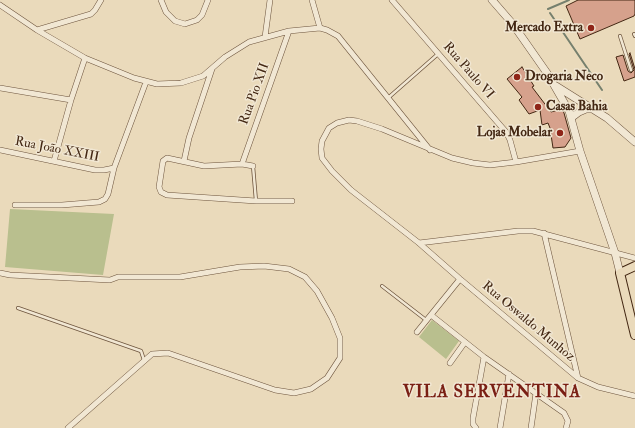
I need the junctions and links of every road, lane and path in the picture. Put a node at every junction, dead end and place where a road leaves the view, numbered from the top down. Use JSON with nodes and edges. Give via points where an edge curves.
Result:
{"nodes":[{"id":1,"x":101,"y":0,"type":"edge"},
{"id":2,"x":161,"y":0,"type":"edge"},
{"id":3,"x":208,"y":0,"type":"edge"},
{"id":4,"x":270,"y":0,"type":"edge"},
{"id":5,"x":312,"y":0,"type":"edge"},
{"id":6,"x":392,"y":0,"type":"edge"},
{"id":7,"x":492,"y":0,"type":"edge"},
{"id":8,"x":0,"y":5,"type":"edge"},
{"id":9,"x":320,"y":28,"type":"junction"},
{"id":10,"x":37,"y":30,"type":"junction"},
{"id":11,"x":289,"y":31,"type":"junction"},
{"id":12,"x":620,"y":36,"type":"dead end"},
{"id":13,"x":265,"y":37,"type":"junction"},
{"id":14,"x":438,"y":54,"type":"junction"},
{"id":15,"x":84,"y":58,"type":"junction"},
{"id":16,"x":212,"y":68,"type":"junction"},
{"id":17,"x":632,"y":70,"type":"dead end"},
{"id":18,"x":146,"y":82,"type":"junction"},
{"id":19,"x":555,"y":86,"type":"junction"},
{"id":20,"x":0,"y":88,"type":"edge"},
{"id":21,"x":388,"y":98,"type":"junction"},
{"id":22,"x":70,"y":100,"type":"junction"},
{"id":23,"x":593,"y":109,"type":"junction"},
{"id":24,"x":571,"y":118,"type":"junction"},
{"id":25,"x":635,"y":142,"type":"edge"},
{"id":26,"x":0,"y":150,"type":"edge"},
{"id":27,"x":580,"y":150,"type":"junction"},
{"id":28,"x":431,"y":151,"type":"junction"},
{"id":29,"x":54,"y":161,"type":"junction"},
{"id":30,"x":184,"y":161,"type":"junction"},
{"id":31,"x":516,"y":162,"type":"junction"},
{"id":32,"x":242,"y":164,"type":"junction"},
{"id":33,"x":253,"y":166,"type":"joint"},
{"id":34,"x":114,"y":168,"type":"junction"},
{"id":35,"x":256,"y":201,"type":"junction"},
{"id":36,"x":292,"y":201,"type":"dead end"},
{"id":37,"x":15,"y":205,"type":"dead end"},
{"id":38,"x":544,"y":233,"type":"junction"},
{"id":39,"x":419,"y":243,"type":"junction"},
{"id":40,"x":615,"y":253,"type":"junction"},
{"id":41,"x":635,"y":258,"type":"edge"},
{"id":42,"x":635,"y":266,"type":"edge"},
{"id":43,"x":0,"y":273,"type":"edge"},
{"id":44,"x":620,"y":273,"type":"junction"},
{"id":45,"x":460,"y":279,"type":"junction"},
{"id":46,"x":382,"y":286,"type":"dead end"},
{"id":47,"x":18,"y":308,"type":"dead end"},
{"id":48,"x":431,"y":315,"type":"junction"},
{"id":49,"x":427,"y":321,"type":"junction"},
{"id":50,"x":417,"y":332,"type":"dead end"},
{"id":51,"x":635,"y":335,"type":"edge"},
{"id":52,"x":465,"y":342,"type":"junction"},
{"id":53,"x":484,"y":357,"type":"junction"},
{"id":54,"x":144,"y":361,"type":"junction"},
{"id":55,"x":450,"y":363,"type":"dead end"},
{"id":56,"x":509,"y":374,"type":"junction"},
{"id":57,"x":578,"y":378,"type":"junction"},
{"id":58,"x":536,"y":393,"type":"junction"},
{"id":59,"x":635,"y":396,"type":"edge"},
{"id":60,"x":68,"y":428,"type":"edge"},
{"id":61,"x":476,"y":428,"type":"edge"},
{"id":62,"x":500,"y":428,"type":"edge"},
{"id":63,"x":531,"y":428,"type":"edge"},
{"id":64,"x":566,"y":428,"type":"edge"}],
"edges":[{"from":1,"to":10,"type":"street","via":[[91,14]]},
{"from":2,"to":3,"type":"street","via":[[166,12],[175,21],[185,24],[197,20],[202,15]]},
{"from":4,"to":13,"type":"street"},
{"from":5,"to":9,"type":"street"},
{"from":6,"to":14,"type":"street","name":"Rua Paulo VI"},
{"from":7,"to":19,"type":"street","via":[[512,23]]},
{"from":8,"to":10,"type":"street"},
{"from":9,"to":11,"type":"street"},
{"from":9,"to":21,"type":"street","via":[[338,36]]},
{"from":10,"to":15,"type":"street"},
{"from":11,"to":13,"type":"street"},
{"from":11,"to":32,"type":"street","name":"Rua Pio XII"},
{"from":12,"to":17,"type":"lane"},
{"from":13,"to":16,"type":"street","via":[[236,49]]},
{"from":14,"to":21,"type":"lane"},
{"from":14,"to":31,"type":"street","name":"Rua Paulo VI","via":[[506,132]]},
{"from":15,"to":18,"type":"street"},
{"from":15,"to":22,"type":"street"},
{"from":16,"to":18,"type":"street","via":[[203,76],[181,83]]},
{"from":16,"to":30,"type":"street"},
{"from":18,"to":34,"type":"street","name":"Rua João XXIII"},
{"from":19,"to":23,"type":"street"},
{"from":19,"to":24,"type":"street"},
{"from":20,"to":22,"type":"street"},
{"from":21,"to":28,"type":"street"},
{"from":22,"to":29,"type":"street"},
{"from":23,"to":24,"type":"street","via":[[579,112]]},
{"from":23,"to":25,"type":"street"},
{"from":24,"to":27,"type":"street"},
{"from":26,"to":29,"type":"street","name":"Rua João XXIII"},
{"from":27,"to":31,"type":"street","name":"Rua Oswaldo Munhoz"},
{"from":27,"to":40,"type":"street"},
{"from":28,"to":31,"type":"street","name":"Rua Oswaldo Munhoz","via":[[473,163],[490,165]]},
{"from":28,"to":39,"type":"street","name":"Rua Oswaldo Munhoz","via":[[382,129],[353,120],[337,123],[329,128],[322,140],[322,158],[332,171],[351,190]]},
{"from":29,"to":34,"type":"street","name":"Rua João XXIII","via":[[95,170]]},
{"from":30,"to":32,"type":"street","via":[[204,166]]},
{"from":30,"to":35,"type":"street","via":[[164,159],[159,187],[161,192],[167,195]]},
{"from":32,"to":33,"type":"street"},
{"from":33,"to":35,"type":"lane"},
{"from":34,"to":37,"type":"street","via":[[105,200],[62,205]]},
{"from":35,"to":36,"type":"street"},
{"from":38,"to":39,"type":"street","via":[[518,231]]},
{"from":38,"to":40,"type":"street"},
{"from":38,"to":57,"type":"street"},
{"from":39,"to":45,"type":"street","name":"Rua Oswaldo Munhoz"},
{"from":40,"to":41,"type":"street"},
{"from":40,"to":44,"type":"street"},
{"from":42,"to":44,"type":"main road"},
{"from":43,"to":54,"type":"street","via":[[110,280],[118,277],[180,277],[240,266],[289,269],[305,277],[317,291],[340,338],[340,358],[327,378],[311,389],[294,393],[275,390],[168,353],[152,354]]},
{"from":44,"to":51,"type":"main road"},
{"from":45,"to":48,"type":"street"},
{"from":45,"to":57,"type":"street","name":"Rua Oswaldo Munhoz"},
{"from":46,"to":49,"type":"lane"},
{"from":47,"to":54,"type":"lane","via":[[141,351]]},
{"from":48,"to":49,"type":"street"},
{"from":48,"to":52,"type":"street"},
{"from":49,"to":50,"type":"street"},
{"from":52,"to":53,"type":"street"},
{"from":52,"to":55,"type":"street"},
{"from":53,"to":56,"type":"street"},
{"from":53,"to":61,"type":"street","via":[[473,418]]},
{"from":54,"to":60,"type":"street"},
{"from":56,"to":58,"type":"street"},
{"from":56,"to":62,"type":"street"},
{"from":57,"to":59,"type":"street","name":"Rua Oswaldo Munhoz","via":[[598,387]]},
{"from":58,"to":63,"type":"street"},
{"from":58,"to":64,"type":"street","via":[[564,413],[568,421]]}]}
